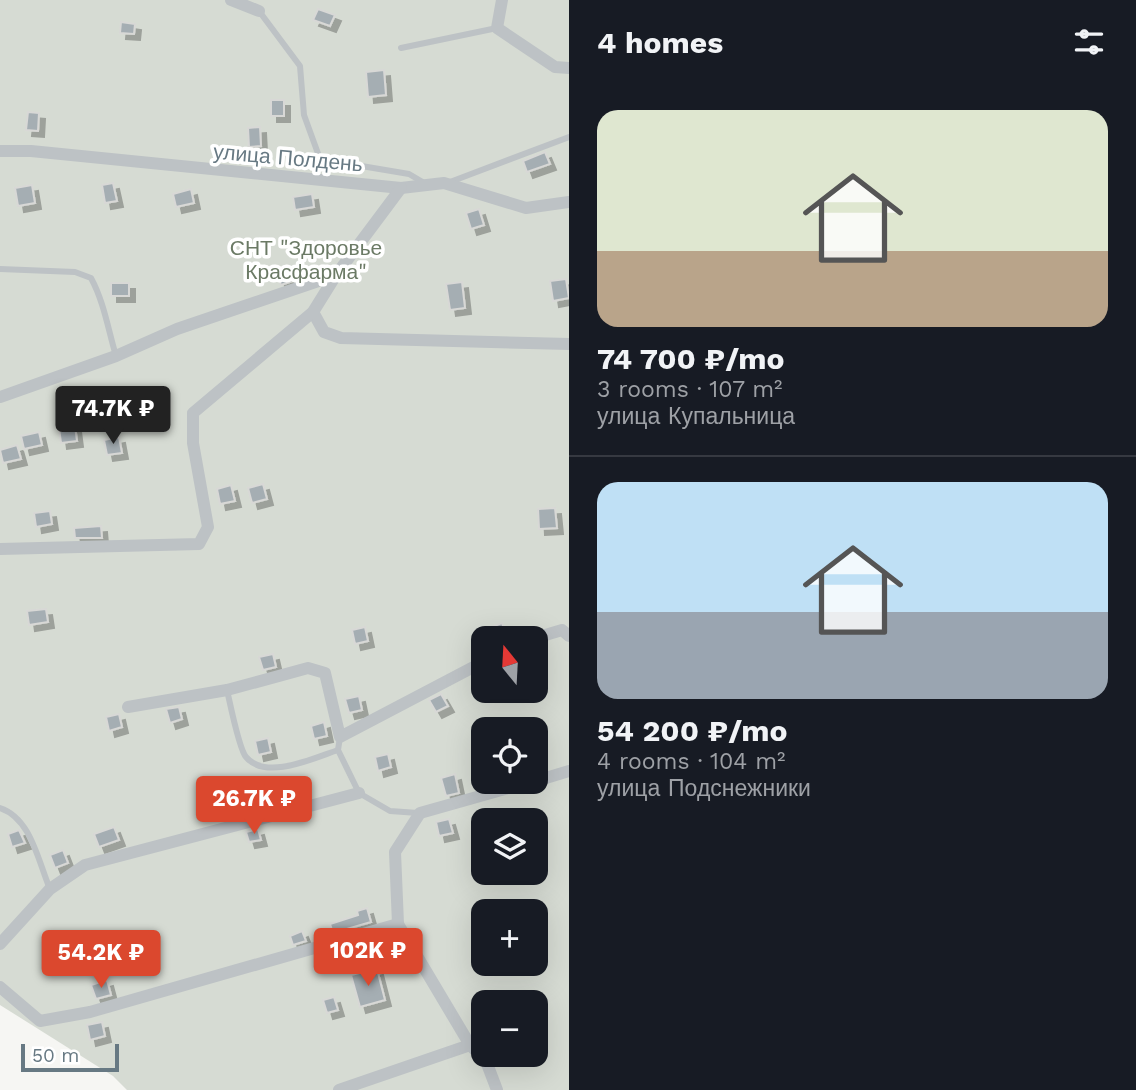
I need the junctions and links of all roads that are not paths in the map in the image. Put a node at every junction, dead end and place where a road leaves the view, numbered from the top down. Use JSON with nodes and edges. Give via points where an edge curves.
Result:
{"nodes":[{"id":1,"x":231,"y":0,"type":"edge"},
{"id":2,"x":502,"y":0,"type":"edge"},
{"id":3,"x":259,"y":11,"type":"joint"},
{"id":4,"x":497,"y":28,"type":"junction"},
{"id":5,"x":401,"y":48,"type":"dead end"},
{"id":6,"x":569,"y":68,"type":"edge"},
{"id":7,"x":569,"y":137,"type":"edge"},
{"id":8,"x":0,"y":151,"type":"edge"},
{"id":9,"x":444,"y":183,"type":"junction"},
{"id":10,"x":429,"y":185,"type":"junction"},
{"id":11,"x":401,"y":188,"type":"junction"},
{"id":12,"x":569,"y":202,"type":"edge"},
{"id":13,"x":0,"y":269,"type":"edge"},
{"id":14,"x":335,"y":275,"type":"junction"},
{"id":15,"x":313,"y":312,"type":"junction"},
{"id":16,"x":569,"y":344,"type":"edge"},
{"id":17,"x":116,"y":356,"type":"junction"},
{"id":18,"x":0,"y":397,"type":"edge"},
{"id":19,"x":0,"y":549,"type":"edge"},
{"id":20,"x":548,"y":634,"type":"edge"},
{"id":21,"x":569,"y":636,"type":"edge"},
{"id":22,"x":471,"y":669,"type":"edge"},
{"id":23,"x":227,"y":690,"type":"junction"},
{"id":24,"x":128,"y":707,"type":"dead end"},
{"id":25,"x":339,"y":743,"type":"junction"},
{"id":26,"x":569,"y":771,"type":"edge"},
{"id":27,"x":548,"y":777,"type":"edge"},
{"id":28,"x":359,"y":793,"type":"junction"},
{"id":29,"x":487,"y":794,"type":"edge"},
{"id":30,"x":0,"y":808,"type":"edge"},
{"id":31,"x":420,"y":813,"type":"junction"},
{"id":32,"x":50,"y":889,"type":"junction"},
{"id":33,"x":398,"y":924,"type":"junction"},
{"id":34,"x":0,"y":944,"type":"edge"},
{"id":35,"x":0,"y":987,"type":"edge"},
{"id":36,"x":470,"y":1045,"type":"junction"},
{"id":37,"x":339,"y":1090,"type":"edge"},
{"id":38,"x":497,"y":1090,"type":"edge"}],
"edges":[{"from":1,"to":3,"type":"street"},
{"from":2,"to":4,"type":"street"},
{"from":3,"to":10,"type":"lane","via":[[300,66],[304,114],[320,159],[409,174]]},
{"from":4,"to":5,"type":"lane"},
{"from":4,"to":6,"type":"street","via":[[555,67]]},
{"from":7,"to":9,"type":"lane"},
{"from":8,"to":11,"type":"street","name":"улица Полдень"},
{"from":9,"to":10,"type":"street"},
{"from":9,"to":12,"type":"street","via":[[526,208]]},
{"from":10,"to":11,"type":"lane"},
{"from":11,"to":14,"type":"street"},
{"from":13,"to":17,"type":"lane","via":[[75,272],[90,278],[100,295]]},
{"from":14,"to":15,"type":"street"},
{"from":14,"to":17,"type":"street","via":[[177,328]]},
{"from":15,"to":16,"type":"street","via":[[324,332],[341,338]]},
{"from":15,"to":19,"type":"street","via":[[193,413],[193,443],[208,527],[199,544]]},
{"from":17,"to":18,"type":"street"},
{"from":20,"to":21,"type":"street","via":[[562,630]]},
{"from":22,"to":25,"type":"street"},
{"from":23,"to":24,"type":"street"},
{"from":23,"to":25,"type":"lane","via":[[245,757],[260,768],[286,767]]},
{"from":23,"to":25,"type":"street","via":[[308,668],[325,673]]},
{"from":25,"to":28,"type":"lane"},
{"from":26,"to":27,"type":"street"},
{"from":28,"to":31,"type":"lane","via":[[390,811]]},
{"from":28,"to":32,"type":"street","via":[[85,864]]},
{"from":29,"to":31,"type":"street"},
{"from":30,"to":32,"type":"lane","via":[[23,823]]},
{"from":31,"to":33,"type":"street","via":[[395,852]]},
{"from":32,"to":34,"type":"street"},
{"from":33,"to":35,"type":"street","via":[[90,1012],[40,1021]]},
{"from":33,"to":36,"type":"street"},
{"from":36,"to":37,"type":"street"},
{"from":36,"to":38,"type":"street","via":[[486,1061]]}]}
